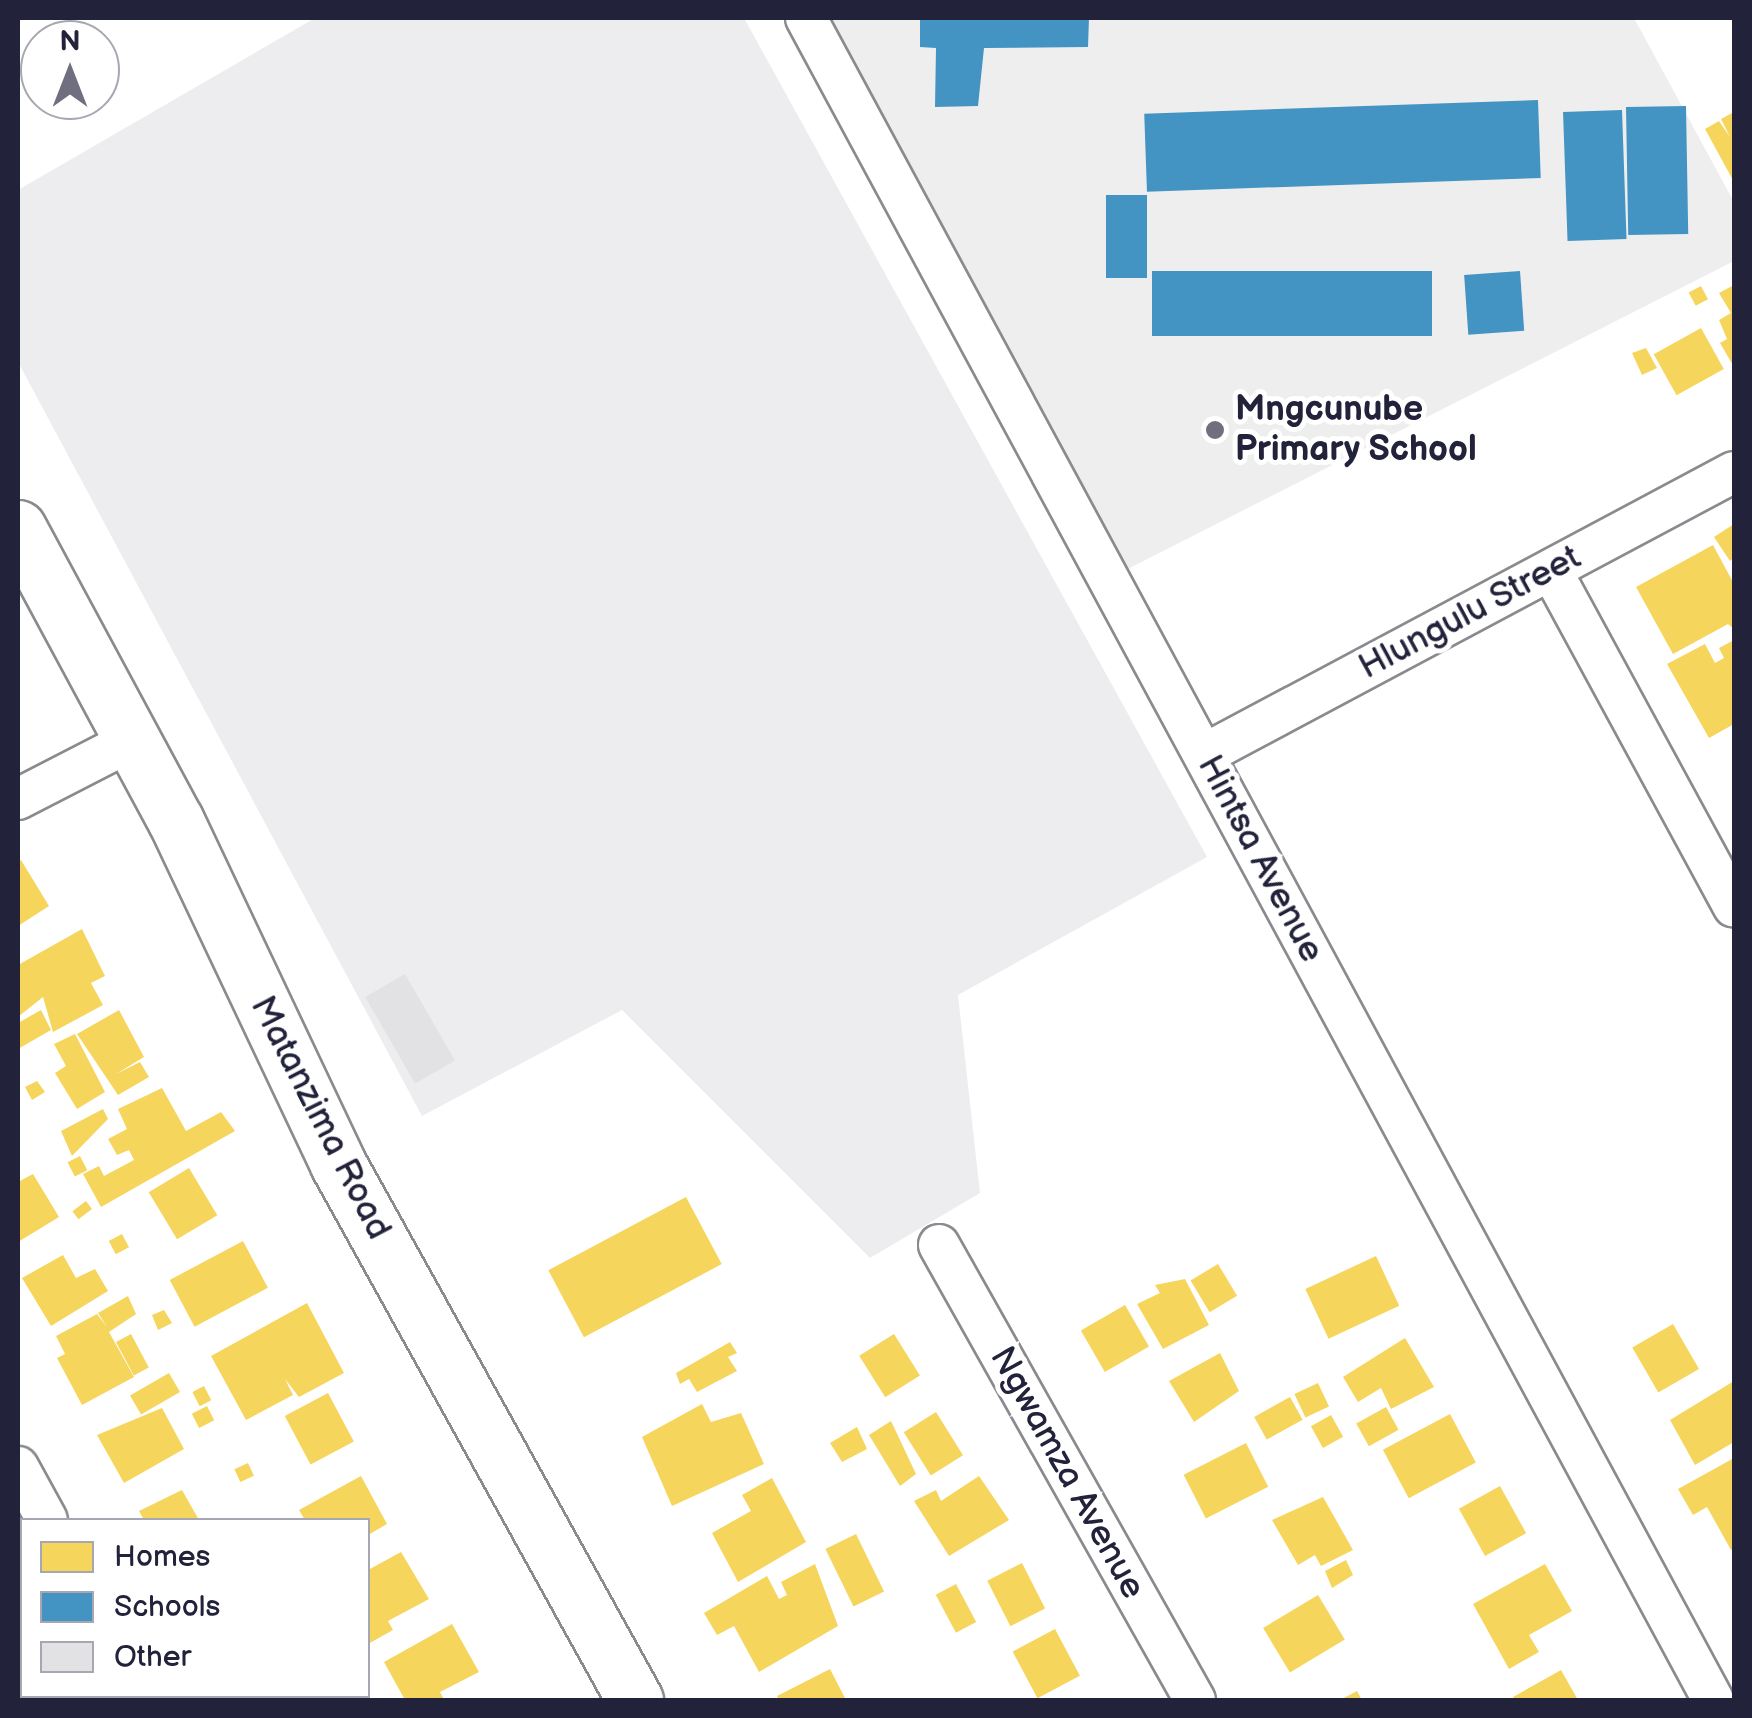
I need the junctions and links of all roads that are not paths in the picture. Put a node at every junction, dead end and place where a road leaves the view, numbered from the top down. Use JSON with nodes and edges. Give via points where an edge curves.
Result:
{"nodes":[{"id":1,"x":806,"y":18,"type":"edge"},
{"id":2,"x":1734,"y":472,"type":"edge"},
{"id":3,"x":18,"y":528,"type":"edge"},
{"id":4,"x":1551,"y":570,"type":"junction"},
{"id":5,"x":133,"y":740,"type":"junction"},
{"id":6,"x":1204,"y":754,"type":"junction"},
{"id":7,"x":18,"y":799,"type":"edge"},
{"id":8,"x":1734,"y":907,"type":"edge"},
{"id":9,"x":940,"y":1245,"type":"dead end"},
{"id":10,"x":18,"y":1469,"type":"edge"},
{"id":11,"x":46,"y":1518,"type":"edge"},
{"id":12,"x":634,"y":1700,"type":"edge"},
{"id":13,"x":1195,"y":1700,"type":"edge"},
{"id":14,"x":1714,"y":1700,"type":"edge"}],
"edges":[{"from":1,"to":6,"type":"street","name":"Hintsa Avenue"},
{"from":2,"to":4,"type":"street","name":"Hlungulu Street"},
{"from":3,"to":5,"type":"street","name":"Matanzima Road"},
{"from":4,"to":6,"type":"street","name":"Hlungulu Street"},
{"from":4,"to":8,"type":"street"},
{"from":5,"to":7,"type":"street"},
{"from":5,"to":12,"type":"street","name":"Matanzima Road","via":[[338,1164]]},
{"from":6,"to":14,"type":"street","name":"Hintsa Avenue"},
{"from":9,"to":13,"type":"street","name":"Ngwamza Avenue"},
{"from":10,"to":11,"type":"street"}]}
